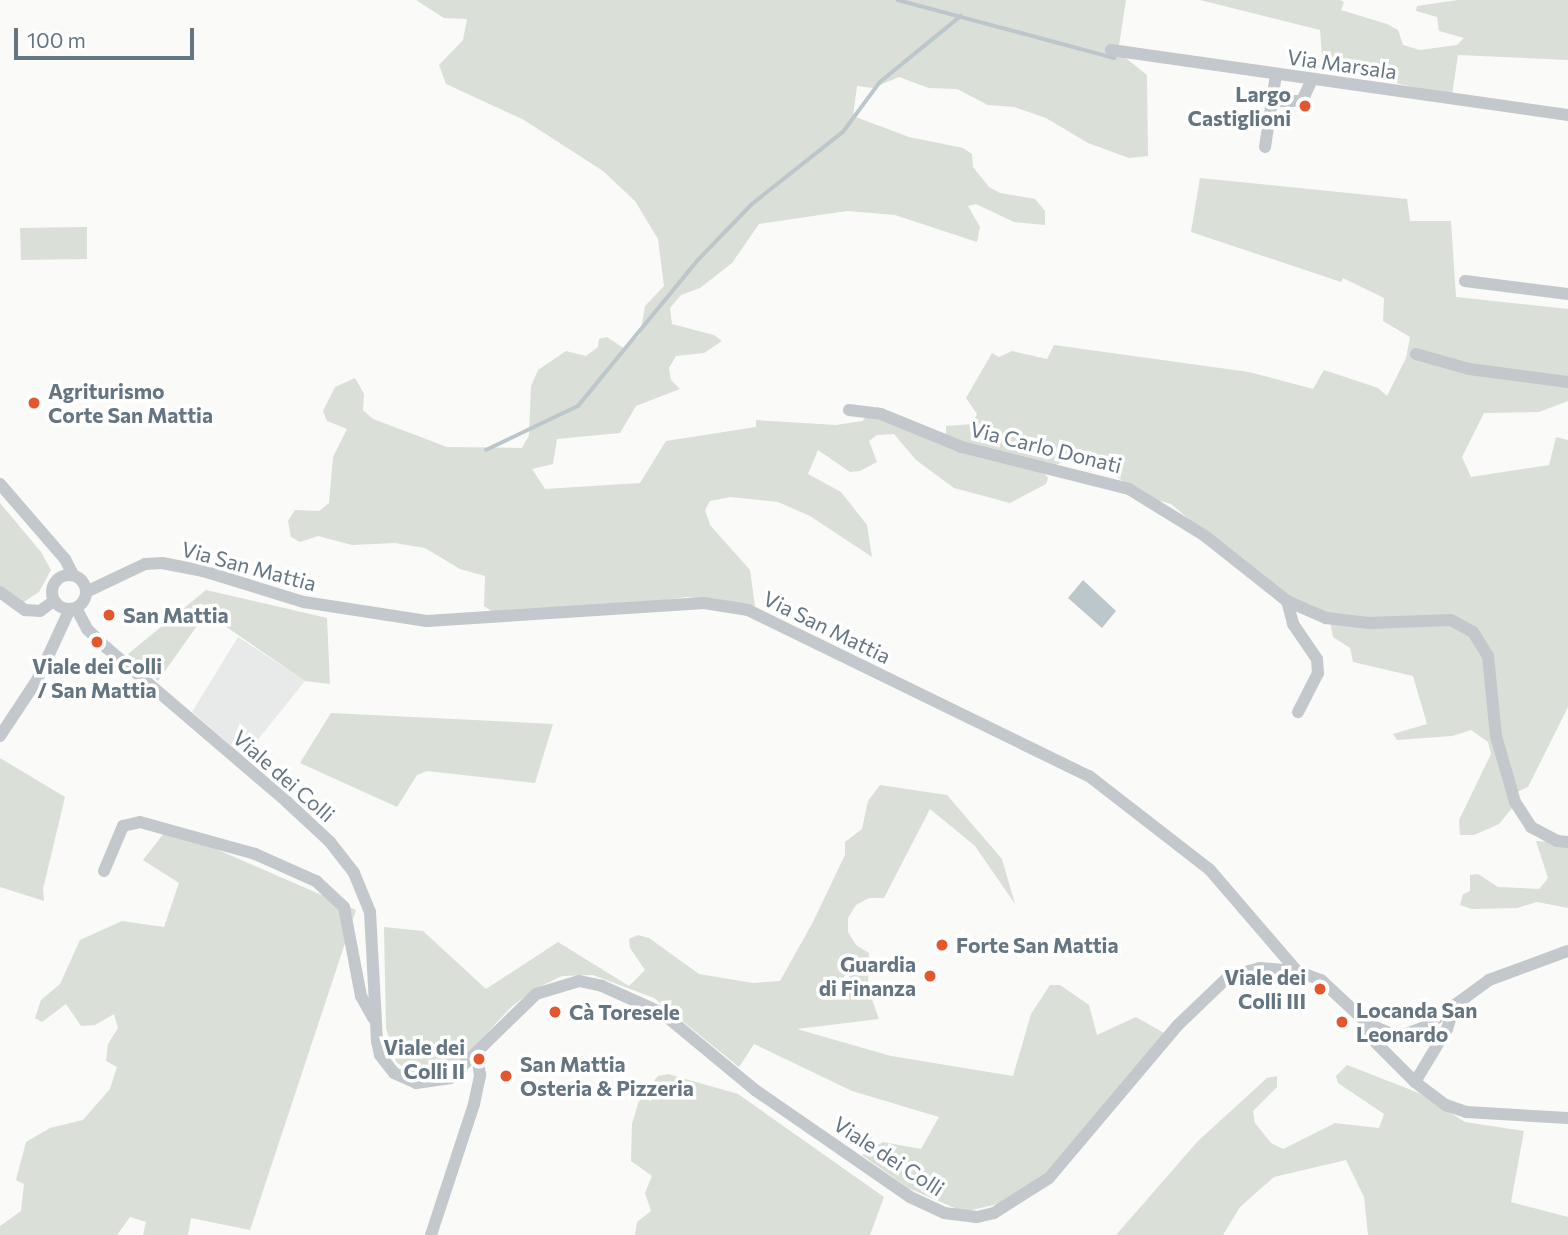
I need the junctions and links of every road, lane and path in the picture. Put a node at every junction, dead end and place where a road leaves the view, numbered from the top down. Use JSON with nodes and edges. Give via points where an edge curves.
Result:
{"nodes":[{"id":1,"x":1111,"y":50,"type":"dead end"},
{"id":2,"x":1276,"y":74,"type":"junction"},
{"id":3,"x":1312,"y":80,"type":"junction"},
{"id":4,"x":1272,"y":101,"type":"junction"},
{"id":5,"x":1568,"y":115,"type":"edge"},
{"id":6,"x":1265,"y":147,"type":"dead end"},
{"id":7,"x":1465,"y":281,"type":"dead end"},
{"id":8,"x":1568,"y":294,"type":"edge"},
{"id":9,"x":1416,"y":355,"type":"dead end"},
{"id":10,"x":1568,"y":382,"type":"edge"},
{"id":11,"x":849,"y":410,"type":"dead end"},
{"id":12,"x":0,"y":484,"type":"edge"},
{"id":13,"x":73,"y":575,"type":"junction"},
{"id":14,"x":0,"y":592,"type":"edge"},
{"id":15,"x":86,"y":592,"type":"junction"},
{"id":16,"x":54,"y":601,"type":"junction"},
{"id":17,"x":1287,"y":601,"type":"junction"},
{"id":18,"x":73,"y":608,"type":"junction"},
{"id":19,"x":1298,"y":712,"type":"dead end"},
{"id":20,"x":0,"y":736,"type":"edge"},
{"id":21,"x":1568,"y":842,"type":"edge"},
{"id":22,"x":104,"y":871,"type":"dead end"},
{"id":23,"x":1568,"y":951,"type":"edge"},
{"id":24,"x":1297,"y":971,"type":"junction"},
{"id":25,"x":1455,"y":1005,"type":"junction"},
{"id":26,"x":375,"y":1021,"type":"junction"},
{"id":27,"x":1368,"y":1024,"type":"junction"},
{"id":28,"x":477,"y":1056,"type":"junction"},
{"id":29,"x":1415,"y":1082,"type":"junction"},
{"id":30,"x":1568,"y":1118,"type":"edge"},
{"id":31,"x":431,"y":1235,"type":"edge"}],
"edges":[{"from":1,"to":2,"type":"street","name":"Via Marsala"},
{"from":2,"to":3,"type":"street","name":"Via Marsala"},
{"from":2,"to":4,"type":"street"},
{"from":3,"to":4,"type":"street","via":[[1302,102]]},
{"from":3,"to":5,"type":"street","name":"Via Marsala"},
{"from":4,"to":6,"type":"street"},
{"from":7,"to":8,"type":"street"},
{"from":9,"to":10,"type":"street","via":[[1469,369]]},
{"from":11,"to":17,"type":"street","name":"Via Carlo Donati","via":[[881,414],[962,447],[1129,489],[1205,536]]},
{"from":12,"to":13,"type":"street","via":[[65,559]]},
{"from":13,"to":15,"type":"street"},
{"from":13,"to":16,"type":"street","via":[[56,581]]},
{"from":14,"to":16,"type":"street","via":[[25,610],[40,611]]},
{"from":15,"to":18,"type":"street"},
{"from":15,"to":24,"type":"street","name":"Via San Mattia","via":[[145,564],[162,563],[304,602],[427,621],[704,603],[748,610],[1089,776],[1210,870]]},
{"from":16,"to":18,"type":"street"},
{"from":17,"to":19,"type":"street","via":[[1293,624],[1317,659],[1318,673]]},
{"from":17,"to":21,"type":"street","name":"Via Carlo Donati","via":[[1326,618],[1451,621],[1473,632],[1488,656],[1496,737],[1515,802],[1531,827]]},
{"from":18,"to":20,"type":"street","via":[[37,680]]},
{"from":18,"to":26,"type":"street","name":"Viale dei Colli","via":[[107,648],[330,842],[354,873],[370,912]]},
{"from":22,"to":26,"type":"street","name":"Viale dei Colli","via":[[123,826],[140,822],[255,854],[316,881],[344,906],[361,996]]},
{"from":23,"to":25,"type":"street","name":"Viale dei Colli","via":[[1489,979]]},
{"from":24,"to":27,"type":"street","name":"Viale dei Colli","via":[[1321,980]]},
{"from":24,"to":28,"type":"street","name":"Viale dei Colli","via":[[1260,968],[1228,977],[1208,993],[1049,1178],[1013,1205],[977,1217],[944,1213],[910,1197],[742,1081],[662,1013],[602,986],[579,981],[536,994]]},
{"from":25,"to":27,"type":"street","name":"Viale dei Colli","via":[[1413,1034],[1398,1037]]},
{"from":25,"to":29,"type":"street","via":[[1447,1029]]},
{"from":26,"to":28,"type":"street","name":"Viale dei Colli","via":[[380,1055],[405,1079],[428,1084],[450,1078]]},
{"from":27,"to":29,"type":"street","via":[[1371,1038]]},
{"from":28,"to":31,"type":"street","via":[[480,1076],[474,1104]]},
{"from":29,"to":30,"type":"street","via":[[1446,1105],[1466,1112]]}]}
